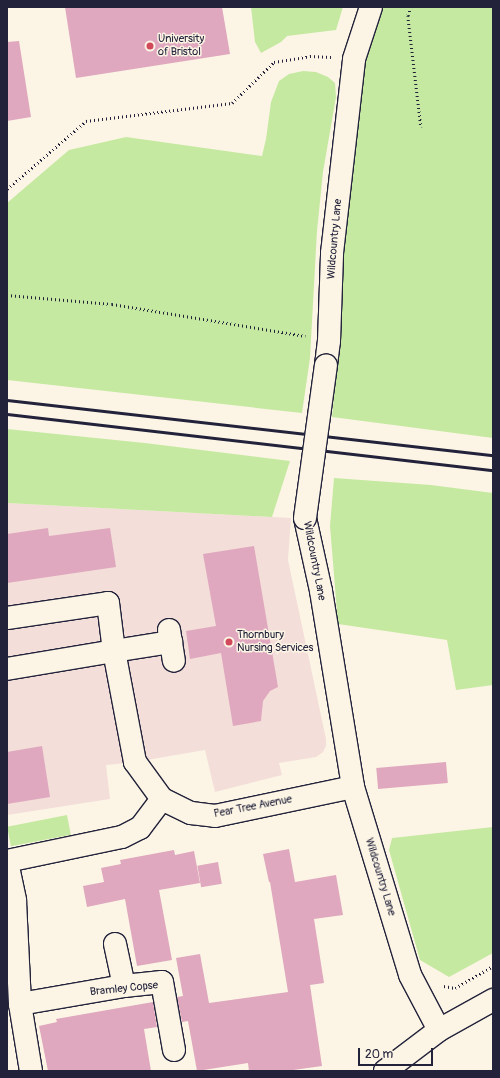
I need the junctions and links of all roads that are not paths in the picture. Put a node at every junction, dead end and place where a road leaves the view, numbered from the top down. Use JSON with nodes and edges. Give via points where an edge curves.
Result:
{"nodes":[{"id":1,"x":371,"y":7,"type":"edge"},
{"id":2,"x":7,"y":618,"type":"edge"},
{"id":3,"x":172,"y":644,"type":"dead end"},
{"id":4,"x":114,"y":651,"type":"junction"},
{"id":5,"x":7,"y":669,"type":"edge"},
{"id":6,"x":353,"y":787,"type":"junction"},
{"id":7,"x":162,"y":798,"type":"junction"},
{"id":8,"x":7,"y":862,"type":"edge"},
{"id":9,"x":115,"y":944,"type":"dead end"},
{"id":10,"x":124,"y":986,"type":"junction"},
{"id":11,"x":493,"y":1000,"type":"edge"},
{"id":12,"x":20,"y":1004,"type":"junction"},
{"id":13,"x":439,"y":1030,"type":"junction"},
{"id":14,"x":174,"y":1050,"type":"dead end"},
{"id":15,"x":31,"y":1071,"type":"edge"},
{"id":16,"x":385,"y":1071,"type":"edge"}],
"edges":[{"from":1,"to":6,"type":"street","name":"Wildcountry Lane","bridge":true,"via":[[354,59],[332,253],[329,341],[305,518],[321,591]]},
{"from":2,"to":4,"type":"street","via":[[108,603]]},
{"from":3,"to":4,"type":"street"},
{"from":4,"to":5,"type":"street","via":[[68,667]]},
{"from":4,"to":7,"type":"street","via":[[135,762]]},
{"from":6,"to":7,"type":"street","name":"Pear Tree Avenue","via":[[214,816],[190,813]]},
{"from":6,"to":13,"type":"street","name":"Wildcountry Lane","via":[[410,975]]},
{"from":7,"to":8,"type":"street","via":[[140,828],[122,837]]},
{"from":8,"to":12,"type":"street","via":[[15,901]]},
{"from":9,"to":10,"type":"street"},
{"from":10,"to":12,"type":"street","name":"Bramley Copse"},
{"from":10,"to":14,"type":"street","name":"Bramley Copse","via":[[162,982]]},
{"from":11,"to":13,"type":"street"},
{"from":12,"to":15,"type":"street"},
{"from":13,"to":16,"type":"street"}]}
